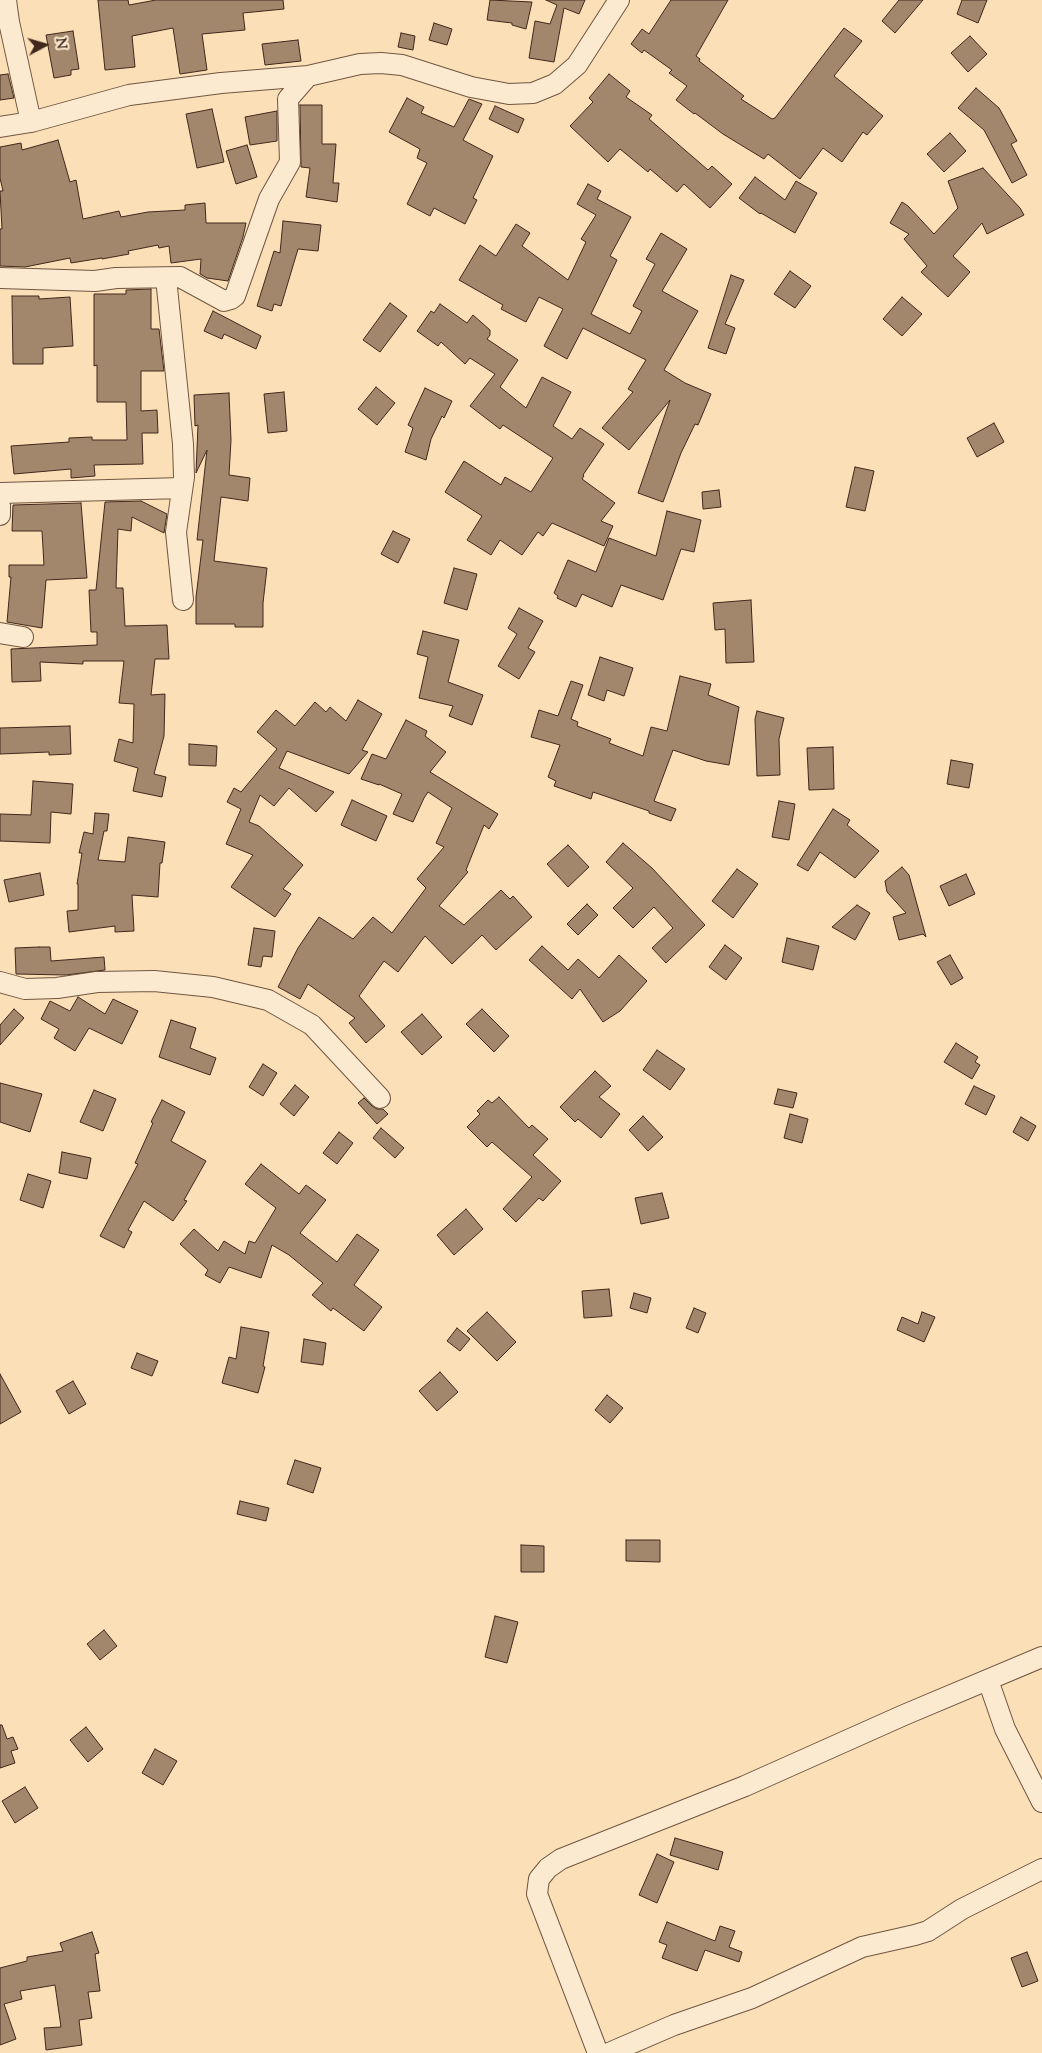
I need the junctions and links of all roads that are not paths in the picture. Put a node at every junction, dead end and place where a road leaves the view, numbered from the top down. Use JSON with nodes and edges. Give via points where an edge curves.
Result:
{"nodes":[{"id":1,"x":6,"y":0,"type":"edge"},
{"id":2,"x":619,"y":0,"type":"edge"},
{"id":3,"x":308,"y":76,"type":"junction"},
{"id":4,"x":31,"y":122,"type":"junction"},
{"id":5,"x":0,"y":128,"type":"edge"},
{"id":6,"x":0,"y":278,"type":"edge"},
{"id":7,"x":166,"y":278,"type":"junction"},
{"id":8,"x":182,"y":488,"type":"junction"},
{"id":9,"x":0,"y":493,"type":"edge"},
{"id":10,"x":0,"y":505,"type":"edge"},
{"id":11,"x":0,"y":515,"type":"edge"},
{"id":12,"x":183,"y":600,"type":"dead end"},
{"id":13,"x":0,"y":633,"type":"edge"},
{"id":14,"x":24,"y":637,"type":"dead end"},
{"id":15,"x":0,"y":982,"type":"edge"},
{"id":16,"x":380,"y":1098,"type":"dead end"},
{"id":17,"x":1042,"y":1657,"type":"edge"},
{"id":18,"x":988,"y":1680,"type":"junction"},
{"id":19,"x":1042,"y":1802,"type":"edge"},
{"id":20,"x":1042,"y":1869,"type":"edge"},
{"id":21,"x":598,"y":2053,"type":"edge"},
{"id":22,"x":609,"y":2053,"type":"edge"}],
"edges":[{"from":1,"to":4,"type":"street"},
{"from":2,"to":3,"type":"street","via":[[577,65],[555,84],[533,93],[509,94],[471,87],[402,64],[360,64]]},
{"from":3,"to":4,"type":"street","via":[[129,95]]},
{"from":3,"to":7,"type":"street","via":[[288,99],[290,162],[269,199],[236,296],[224,301],[180,277]]},
{"from":4,"to":5,"type":"street"},
{"from":6,"to":7,"type":"street","via":[[96,281]]},
{"from":7,"to":8,"type":"street","via":[[181,418]]},
{"from":8,"to":9,"type":"street"},
{"from":8,"to":12,"type":"street","via":[[176,532]]},
{"from":10,"to":11,"type":"street"},
{"from":13,"to":14,"type":"street"},
{"from":15,"to":16,"type":"street","via":[[25,989],[97,982],[154,981],[213,987],[268,1000],[312,1025]]},
{"from":17,"to":18,"type":"street"},
{"from":18,"to":19,"type":"street","via":[[1006,1729]]},
{"from":18,"to":21,"type":"street","via":[[548,1868],[539,1879],[537,1894]]},
{"from":20,"to":22,"type":"street","via":[[962,1909],[928,1931],[862,1947],[752,1998],[674,2025]]}]}
